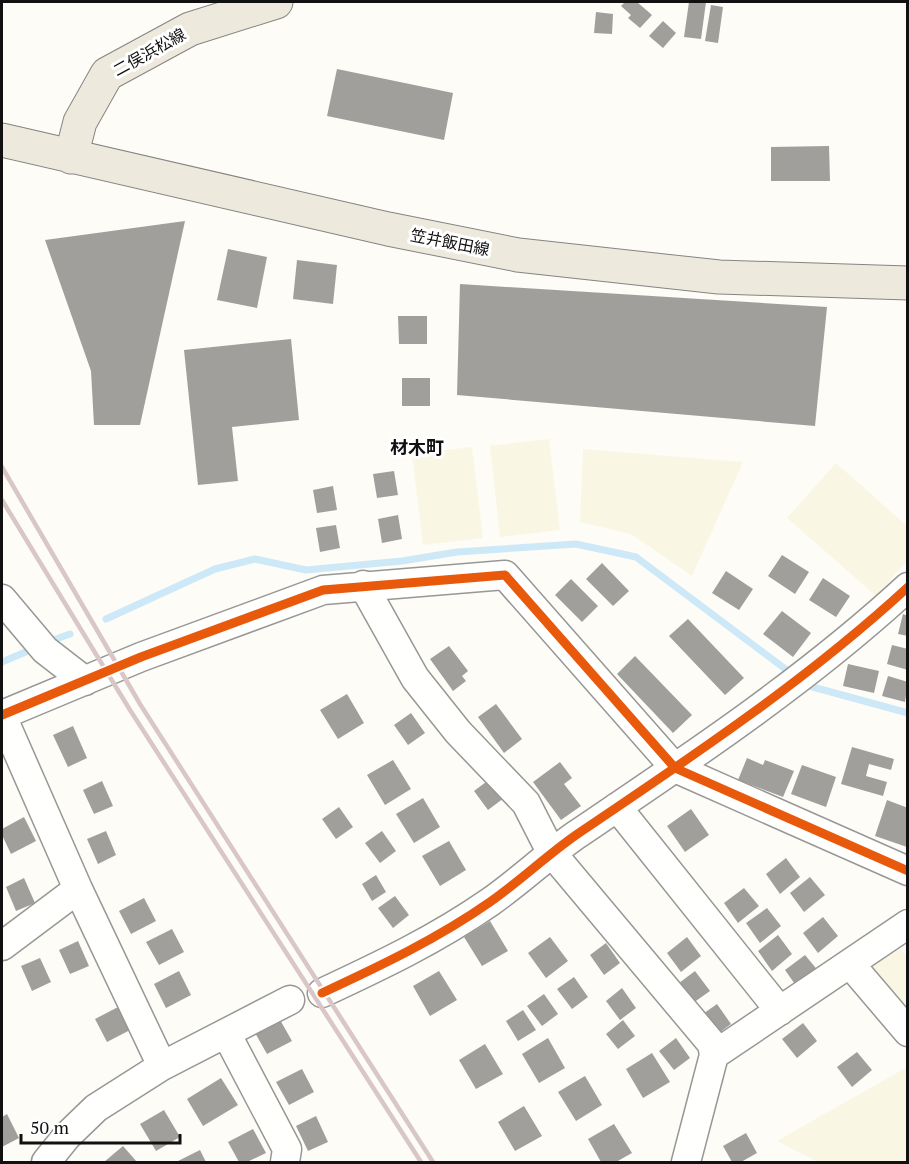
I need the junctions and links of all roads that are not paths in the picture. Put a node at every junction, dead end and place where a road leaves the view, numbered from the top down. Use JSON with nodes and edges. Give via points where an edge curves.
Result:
{"nodes":[{"id":1,"x":276,"y":2,"type":"edge"},
{"id":2,"x":2,"y":140,"type":"edge"},
{"id":3,"x":71,"y":157,"type":"junction"},
{"id":4,"x":908,"y":283,"type":"edge"},
{"id":5,"x":363,"y":585,"type":"junction"},
{"id":6,"x":908,"y":587,"type":"edge"},
{"id":7,"x":2,"y":599,"type":"edge"},
{"id":8,"x":85,"y":681,"type":"junction"},
{"id":9,"x":2,"y":715,"type":"edge"},
{"id":10,"x":675,"y":768,"type":"junction"},
{"id":11,"x":617,"y":807,"type":"junction"},
{"id":12,"x":551,"y":852,"type":"junction"},
{"id":13,"x":908,"y":870,"type":"edge"},
{"id":14,"x":78,"y":889,"type":"junction"},
{"id":15,"x":908,"y":924,"type":"edge"},
{"id":16,"x":2,"y":946,"type":"edge"},
{"id":17,"x":851,"y":965,"type":"junction"},
{"id":18,"x":322,"y":993,"type":"dead end"},
{"id":19,"x":290,"y":1000,"type":"dead end"},
{"id":20,"x":780,"y":1011,"type":"junction"},
{"id":21,"x":908,"y":1032,"type":"edge"},
{"id":22,"x":226,"y":1033,"type":"junction"},
{"id":23,"x":714,"y":1055,"type":"junction"},
{"id":24,"x":162,"y":1066,"type":"junction"},
{"id":25,"x":46,"y":1162,"type":"edge"},
{"id":26,"x":285,"y":1162,"type":"edge"},
{"id":27,"x":686,"y":1162,"type":"edge"}],
"edges":[{"from":1,"to":3,"type":"main road","name":"二俣浜松線","via":[[190,29],[107,74],[80,122]]},
{"from":2,"to":3,"type":"main road","name":"笠井飯田線"},
{"from":3,"to":4,"type":"main road","name":"笠井飯田線","via":[[518,255],[719,277]]},
{"from":5,"to":8,"type":"street","via":[[323,590]]},
{"from":5,"to":10,"type":"street","via":[[505,575]]},
{"from":5,"to":12,"type":"street","via":[[415,678],[458,732],[526,803]]},
{"from":6,"to":10,"type":"street","via":[[852,638]]},
{"from":7,"to":8,"type":"street","via":[[40,644]]},
{"from":8,"to":9,"type":"street"},
{"from":9,"to":14,"type":"street"},
{"from":10,"to":11,"type":"street"},
{"from":10,"to":13,"type":"street"},
{"from":11,"to":12,"type":"street"},
{"from":11,"to":20,"type":"street"},
{"from":12,"to":18,"type":"street","via":[[491,902],[404,955]]},
{"from":12,"to":23,"type":"street","via":[[712,1044]]},
{"from":14,"to":16,"type":"street"},
{"from":14,"to":24,"type":"street"},
{"from":15,"to":17,"type":"street"},
{"from":17,"to":20,"type":"street"},
{"from":17,"to":21,"type":"street"},
{"from":19,"to":22,"type":"street"},
{"from":20,"to":23,"type":"street"},
{"from":22,"to":24,"type":"street"},
{"from":22,"to":26,"type":"street","via":[[287,1149]]},
{"from":23,"to":27,"type":"street"},
{"from":24,"to":25,"type":"street","via":[[96,1107]]}]}
